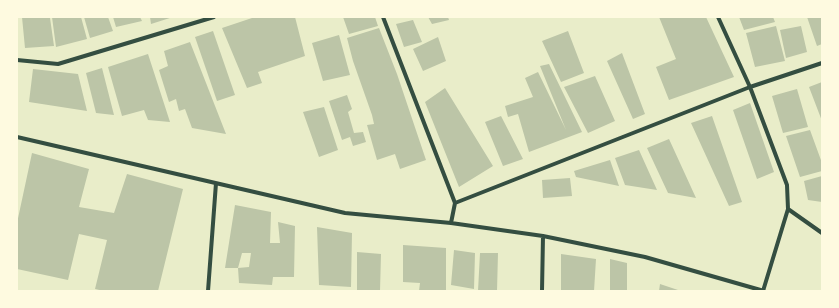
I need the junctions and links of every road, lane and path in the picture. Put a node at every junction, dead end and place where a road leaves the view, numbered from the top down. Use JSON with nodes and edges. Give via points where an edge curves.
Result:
{"nodes":[{"id":1,"x":214,"y":17,"type":"edge"},
{"id":2,"x":384,"y":17,"type":"edge"},
{"id":3,"x":718,"y":17,"type":"edge"},
{"id":4,"x":17,"y":60,"type":"edge"},
{"id":5,"x":822,"y":63,"type":"edge"},
{"id":6,"x":750,"y":87,"type":"junction"},
{"id":7,"x":17,"y":137,"type":"edge"},
{"id":8,"x":216,"y":183,"type":"junction"},
{"id":9,"x":455,"y":203,"type":"junction"},
{"id":10,"x":788,"y":209,"type":"junction"},
{"id":11,"x":451,"y":223,"type":"junction"},
{"id":12,"x":822,"y":232,"type":"edge"},
{"id":13,"x":543,"y":236,"type":"junction"},
{"id":14,"x":208,"y":291,"type":"edge"},
{"id":15,"x":542,"y":291,"type":"edge"},
{"id":16,"x":763,"y":291,"type":"edge"}],
"edges":[{"from":1,"to":4,"type":"street","via":[[58,64]]},
{"from":2,"to":9,"type":"street"},
{"from":3,"to":6,"type":"street"},
{"from":5,"to":6,"type":"street"},
{"from":6,"to":9,"type":"street"},
{"from":6,"to":10,"type":"street","via":[[787,185]]},
{"from":7,"to":8,"type":"street"},
{"from":8,"to":11,"type":"street","via":[[345,213]]},
{"from":8,"to":14,"type":"street"},
{"from":9,"to":11,"type":"street"},
{"from":10,"to":12,"type":"street"},
{"from":10,"to":16,"type":"street"},
{"from":11,"to":13,"type":"street"},
{"from":13,"to":15,"type":"street"},
{"from":13,"to":16,"type":"street","via":[[645,257]]}]}
